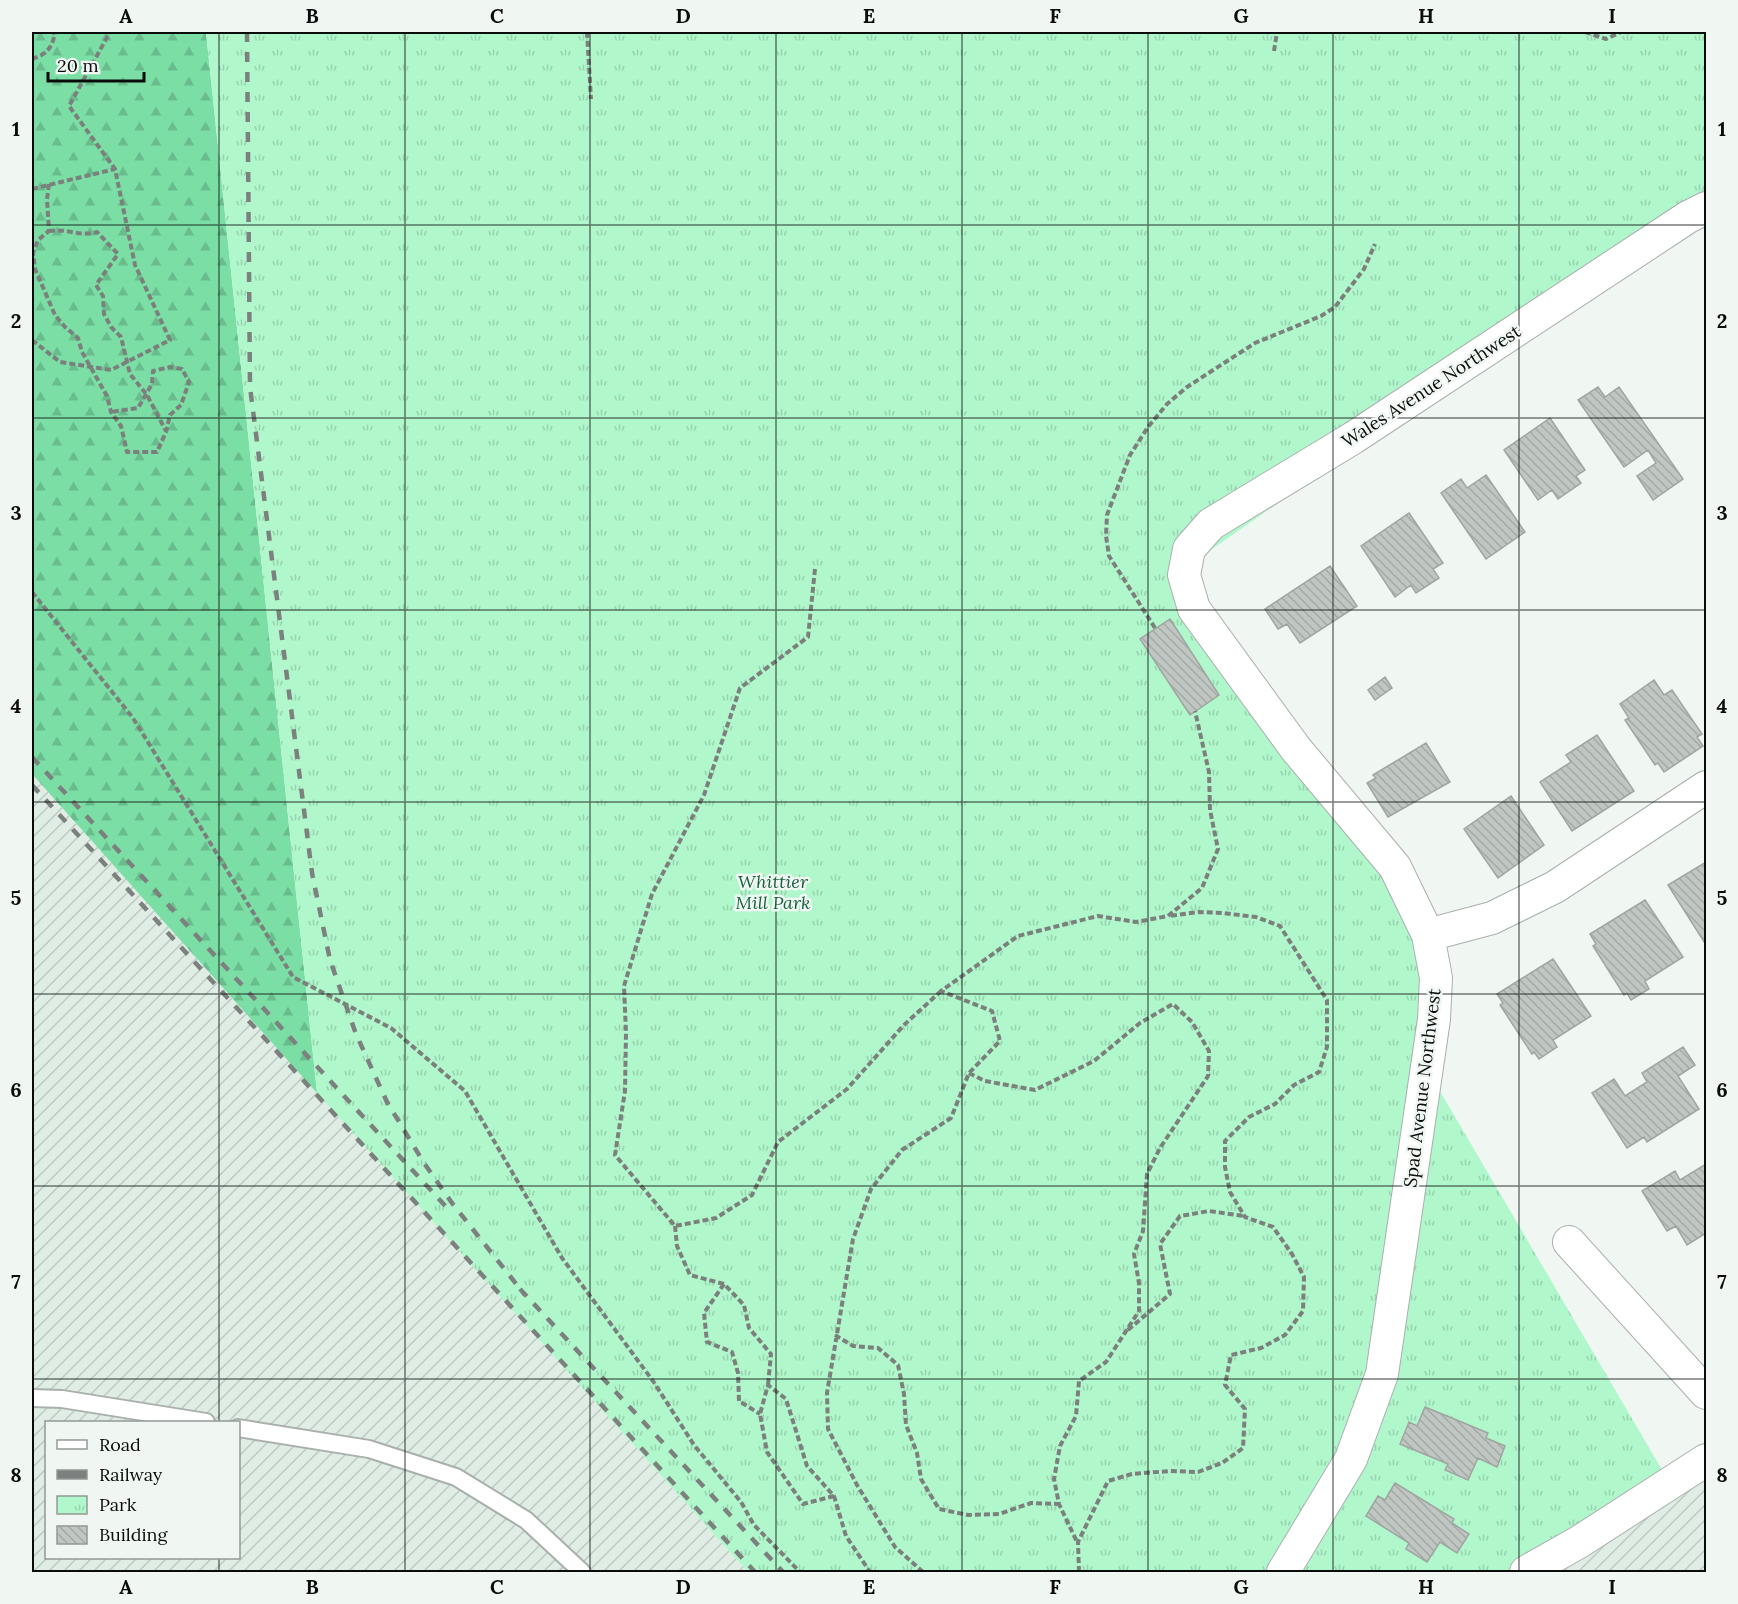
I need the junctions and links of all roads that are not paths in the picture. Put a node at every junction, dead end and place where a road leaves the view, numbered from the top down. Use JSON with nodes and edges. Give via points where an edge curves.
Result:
{"nodes":[{"id":1,"x":1707,"y":208,"type":"edge"},
{"id":2,"x":1186,"y":585,"type":"joint"},
{"id":3,"x":1707,"y":787,"type":"edge"},
{"id":4,"x":1428,"y":935,"type":"junction"},
{"id":5,"x":1569,"y":1242,"type":"dead end"},
{"id":6,"x":1707,"y":1393,"type":"edge"},
{"id":7,"x":32,"y":1398,"type":"edge"},
{"id":8,"x":200,"y":1421,"type":"edge"},
{"id":9,"x":240,"y":1428,"type":"edge"},
{"id":10,"x":1707,"y":1460,"type":"edge"},
{"id":11,"x":582,"y":1572,"type":"edge"},
{"id":12,"x":1283,"y":1572,"type":"edge"},
{"id":13,"x":1526,"y":1572,"type":"edge"}],
"edges":[{"from":1,"to":2,"type":"street","name":"Wales Avenue Northwest","via":[[1353,438],[1210,524],[1190,549],[1184,575]]},
{"from":2,"to":4,"type":"street","name":"Spad Avenue Northwest","via":[[1194,609],[1289,740],[1395,867]]},
{"from":3,"to":4,"type":"street","via":[[1555,887],[1492,918]]},
{"from":4,"to":12,"type":"street","name":"Spad Avenue Northwest","via":[[1436,978],[1434,1018],[1382,1374],[1352,1460]]},
{"from":5,"to":6,"type":"street"},
{"from":7,"to":8,"type":"lane","via":[[62,1399]]},
{"from":9,"to":11,"type":"lane","via":[[369,1449],[456,1477],[526,1520]]},
{"from":10,"to":13,"type":"street"}]}
